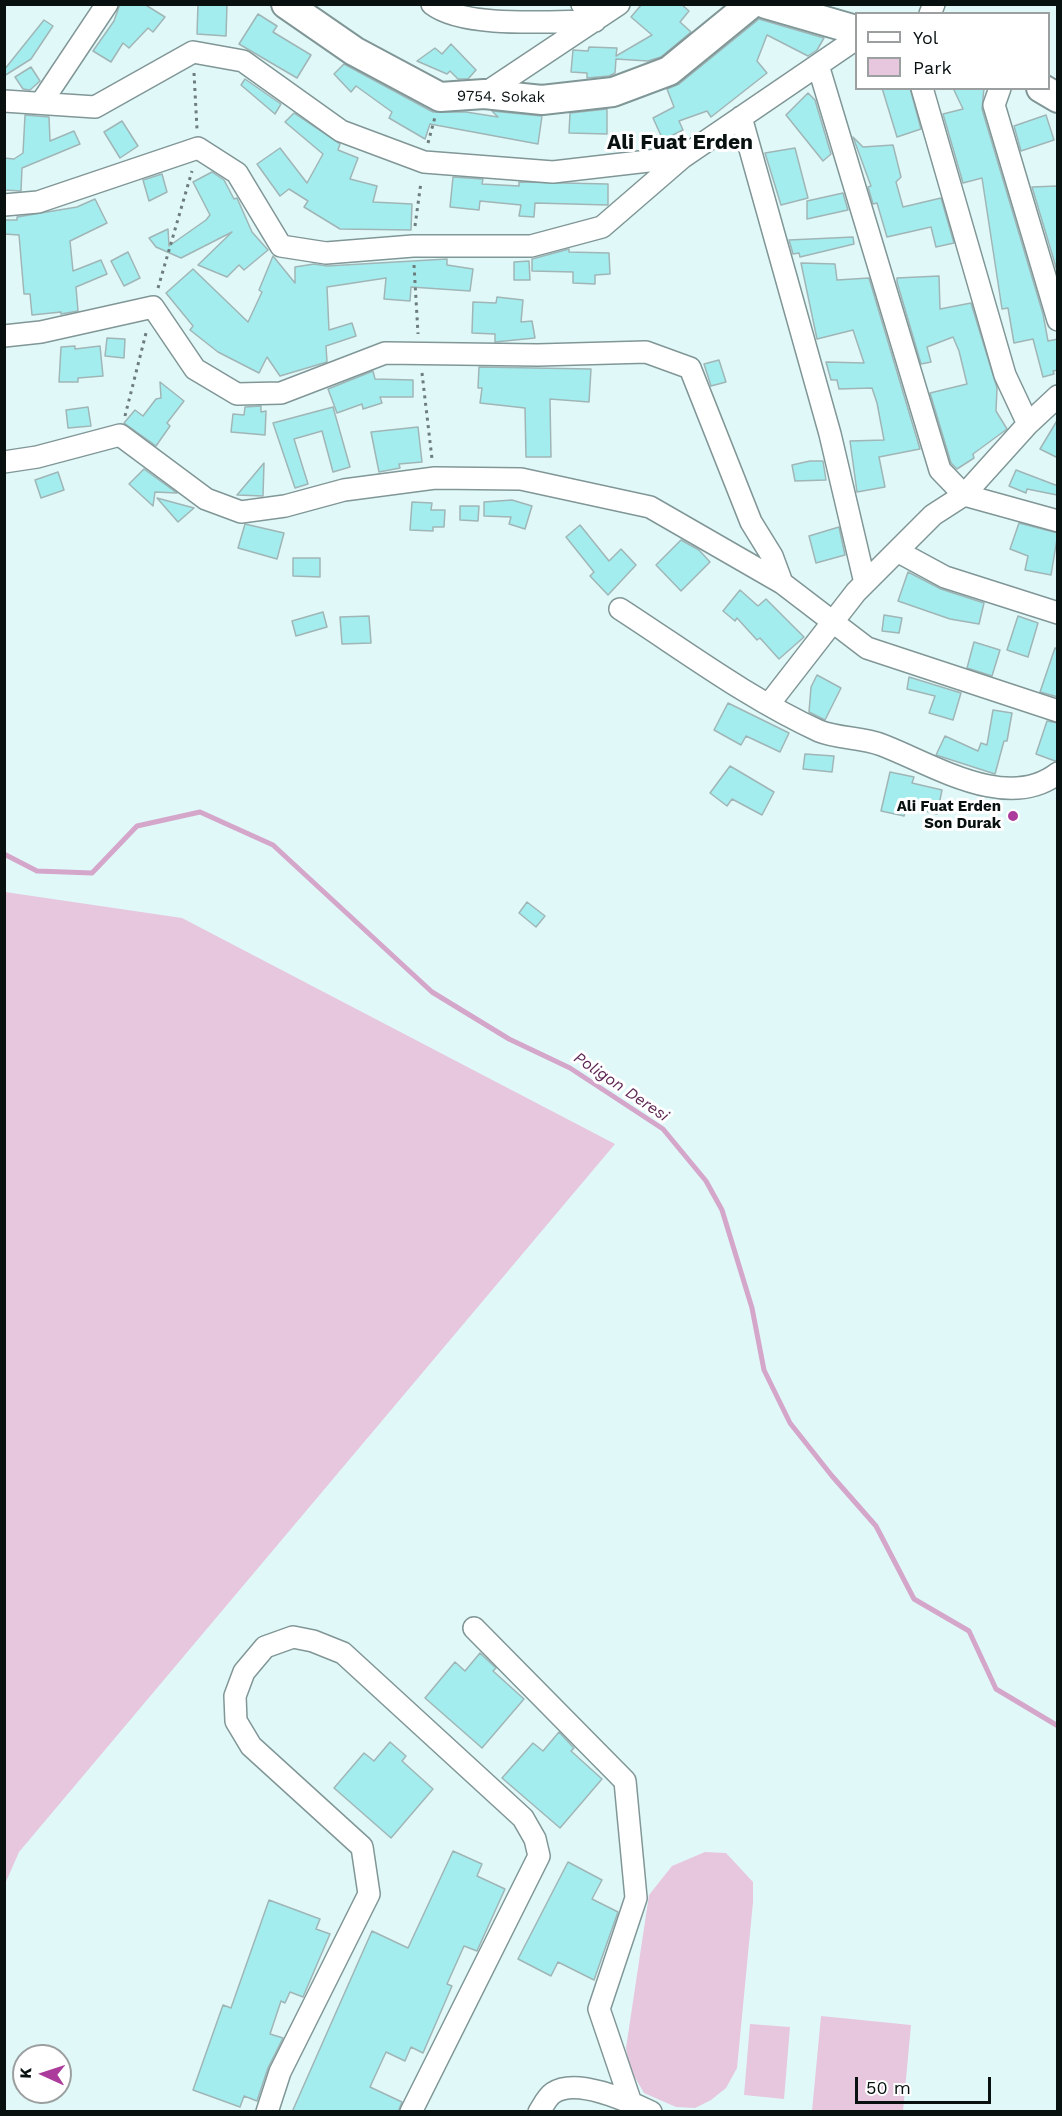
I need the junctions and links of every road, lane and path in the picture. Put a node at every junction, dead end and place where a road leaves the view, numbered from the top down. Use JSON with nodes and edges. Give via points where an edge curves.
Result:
{"nodes":[{"id":1,"x":107,"y":4,"type":"edge"},
{"id":2,"x":286,"y":4,"type":"edge"},
{"id":3,"x":432,"y":4,"type":"edge"},
{"id":4,"x":619,"y":4,"type":"edge"},
{"id":5,"x":751,"y":4,"type":"edge"},
{"id":6,"x":766,"y":4,"type":"edge"},
{"id":7,"x":589,"y":13,"type":"edge"},
{"id":8,"x":855,"y":30,"type":"edge"},
{"id":9,"x":855,"y":40,"type":"edge"},
{"id":10,"x":193,"y":52,"type":"junction"},
{"id":11,"x":818,"y":65,"type":"junction"},
{"id":12,"x":923,"y":90,"type":"edge"},
{"id":13,"x":999,"y":90,"type":"edge"},
{"id":14,"x":1044,"y":90,"type":"edge"},
{"id":15,"x":483,"y":94,"type":"junction"},
{"id":16,"x":440,"y":97,"type":"junction"},
{"id":17,"x":1058,"y":98,"type":"edge"},
{"id":18,"x":4,"y":101,"type":"edge"},
{"id":19,"x":41,"y":103,"type":"junction"},
{"id":20,"x":741,"y":117,"type":"junction"},
{"id":21,"x":198,"y":148,"type":"junction"},
{"id":22,"x":683,"y":157,"type":"junction"},
{"id":23,"x":424,"y":162,"type":"junction"},
{"id":24,"x":4,"y":205,"type":"edge"},
{"id":25,"x":413,"y":246,"type":"junction"},
{"id":26,"x":153,"y":307,"type":"junction"},
{"id":27,"x":1058,"y":320,"type":"edge"},
{"id":28,"x":4,"y":336,"type":"edge"},
{"id":29,"x":420,"y":354,"type":"junction"},
{"id":30,"x":1054,"y":405,"type":"edge"},
{"id":31,"x":1028,"y":424,"type":"junction"},
{"id":32,"x":120,"y":435,"type":"junction"},
{"id":33,"x":4,"y":462,"type":"edge"},
{"id":34,"x":435,"y":478,"type":"junction"},
{"id":35,"x":964,"y":495,"type":"junction"},
{"id":36,"x":1058,"y":521,"type":"edge"},
{"id":37,"x":897,"y":551,"type":"junction"},
{"id":38,"x":783,"y":583,"type":"junction"},
{"id":39,"x":865,"y":583,"type":"junction"},
{"id":40,"x":620,"y":609,"type":"dead end"},
{"id":41,"x":1058,"y":613,"type":"edge"},
{"id":42,"x":833,"y":622,"type":"junction"},
{"id":43,"x":769,"y":704,"type":"junction"},
{"id":44,"x":1058,"y":711,"type":"edge"},
{"id":45,"x":1058,"y":773,"type":"edge"},
{"id":46,"x":474,"y":1628,"type":"dead end"},
{"id":47,"x":631,"y":2103,"type":"junction"},
{"id":48,"x":267,"y":2112,"type":"edge"},
{"id":49,"x":411,"y":2112,"type":"edge"},
{"id":50,"x":539,"y":2112,"type":"edge"},
{"id":51,"x":651,"y":2112,"type":"edge"}],
"edges":[{"from":1,"to":19,"type":"street"},
{"from":2,"to":16,"type":"street","name":"9754. Sokak","via":[[354,51]]},
{"from":3,"to":7,"type":"street","via":[[454,16],[475,20]]},
{"from":4,"to":7,"type":"street"},
{"from":5,"to":15,"type":"street","name":"9754. Sokak","via":[[669,71],[613,92],[542,100]]},
{"from":6,"to":8,"type":"street"},
{"from":7,"to":15,"type":"street"},
{"from":9,"to":11,"type":"street"},
{"from":10,"to":19,"type":"street","via":[[95,107]]},
{"from":10,"to":21,"type":"path"},
{"from":10,"to":23,"type":"street","via":[[243,61],[341,131]]},
{"from":11,"to":20,"type":"street"},
{"from":11,"to":35,"type":"street","via":[[940,470]]},
{"from":12,"to":31,"type":"street","via":[[1005,375]]},
{"from":13,"to":27,"type":"street","via":[[994,105]]},
{"from":14,"to":17,"type":"street"},
{"from":15,"to":16,"type":"street","name":"9754. Sokak"},
{"from":16,"to":23,"type":"path"},
{"from":18,"to":19,"type":"street"},
{"from":20,"to":22,"type":"street"},
{"from":20,"to":39,"type":"street","via":[[830,434]]},
{"from":21,"to":24,"type":"street","via":[[38,202]]},
{"from":21,"to":25,"type":"street","via":[[237,172],[281,246],[326,253]]},
{"from":21,"to":26,"type":"path"},
{"from":22,"to":23,"type":"street","via":[[553,172]]},
{"from":22,"to":25,"type":"street","via":[[602,227],[531,246]]},
{"from":23,"to":25,"type":"path"},
{"from":25,"to":29,"type":"path"},
{"from":26,"to":28,"type":"street","via":[[41,332]]},
{"from":26,"to":29,"type":"street","via":[[195,369],[237,394],[281,393],[385,353]]},
{"from":26,"to":32,"type":"path"},
{"from":29,"to":34,"type":"path"},
{"from":29,"to":38,"type":"street","via":[[645,352],[690,368],[751,522]]},
{"from":30,"to":31,"type":"street"},
{"from":31,"to":35,"type":"street"},
{"from":32,"to":33,"type":"street"},
{"from":32,"to":34,"type":"street","via":[[206,499],[241,512],[285,506],[344,490]]},
{"from":34,"to":38,"type":"street","via":[[521,479],[650,507]]},
{"from":35,"to":36,"type":"street"},
{"from":35,"to":37,"type":"street","via":[[933,516]]},
{"from":37,"to":39,"type":"street"},
{"from":37,"to":41,"type":"street","via":[[945,577]]},
{"from":38,"to":42,"type":"street"},
{"from":39,"to":42,"type":"street"},
{"from":40,"to":43,"type":"street"},
{"from":42,"to":43,"type":"street"},
{"from":42,"to":44,"type":"street","via":[[867,648]]},
{"from":43,"to":45,"type":"street","via":[[822,732],[879,743],[971,782],[1015,791]]},
{"from":46,"to":47,"type":"street","via":[[625,1781],[636,1898],[599,2009]]},
{"from":47,"to":50,"type":"street","via":[[576,2087],[553,2093]]},
{"from":47,"to":51,"type":"street"},
{"from":48,"to":49,"type":"street","via":[[280,2072],[369,1894],[362,1847],[251,1746],[236,1721],[235,1696],[244,1672],[265,1647],[293,1638],[314,1641],[343,1653],[523,1818],[535,1839],[539,1856]]}]}
